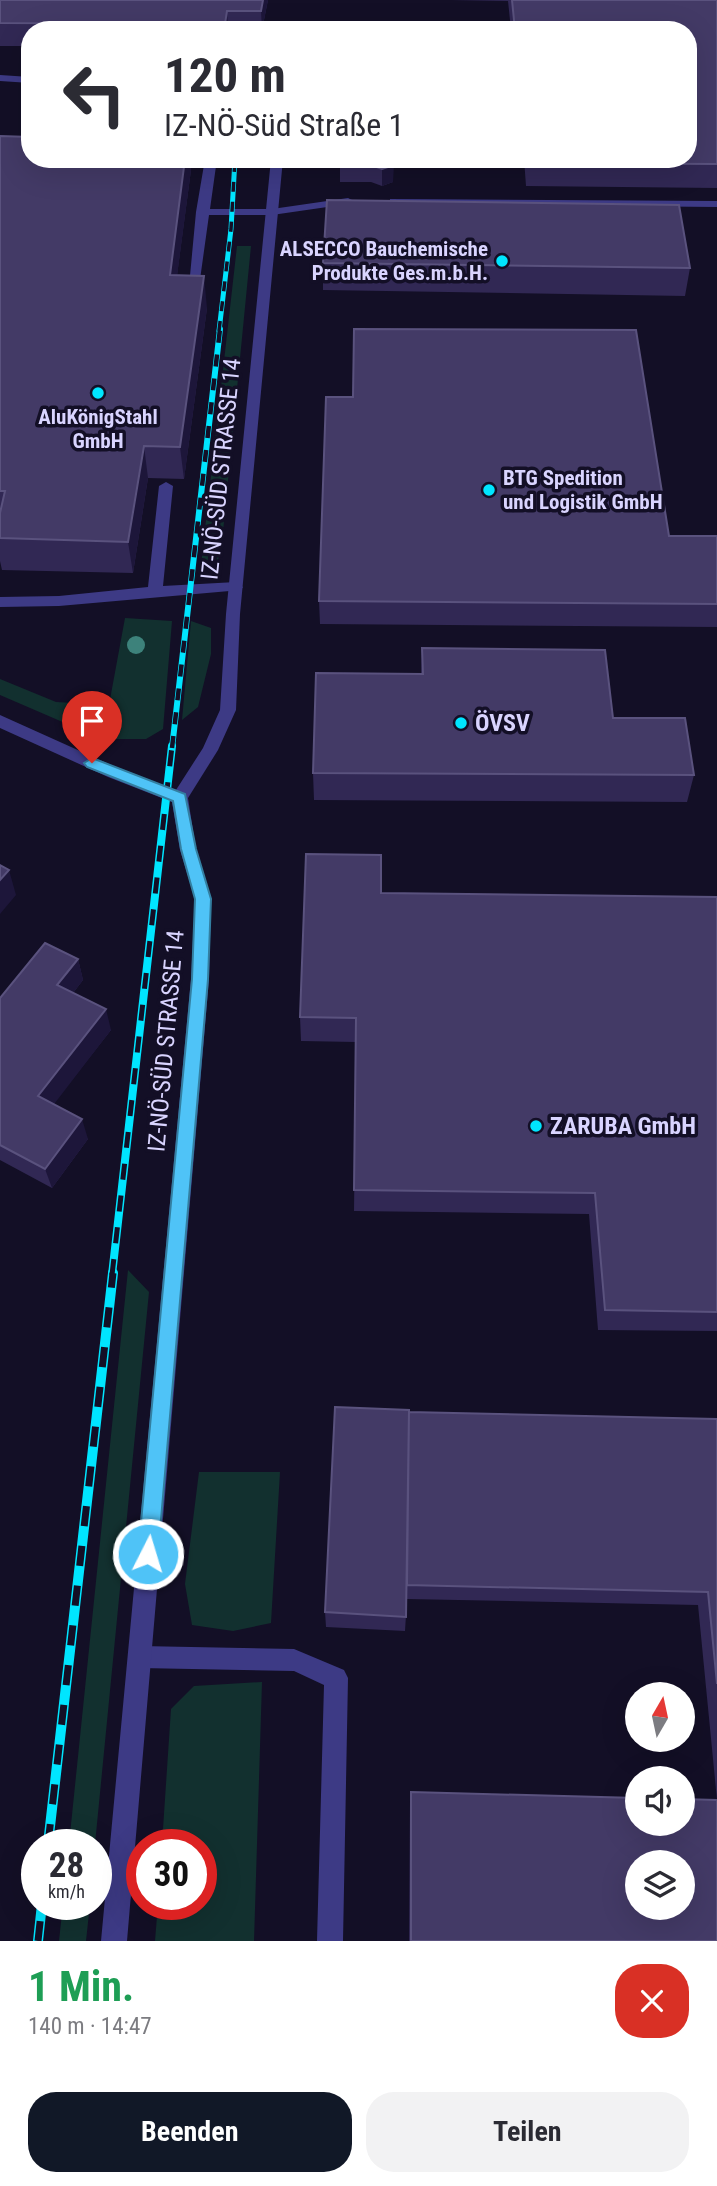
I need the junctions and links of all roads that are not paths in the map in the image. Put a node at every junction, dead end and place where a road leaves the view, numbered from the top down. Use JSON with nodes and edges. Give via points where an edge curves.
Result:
{"nodes":[{"id":1,"x":0,"y":78,"type":"edge"},
{"id":2,"x":21,"y":79,"type":"edge"},
{"id":3,"x":209,"y":168,"type":"edge"},
{"id":4,"x":276,"y":168,"type":"edge"},
{"id":5,"x":355,"y":201,"type":"edge"},
{"id":6,"x":382,"y":201,"type":"edge"},
{"id":7,"x":717,"y":204,"type":"edge"},
{"id":8,"x":202,"y":212,"type":"junction"},
{"id":9,"x":272,"y":212,"type":"junction"},
{"id":10,"x":192,"y":294,"type":"edge"},
{"id":11,"x":166,"y":486,"type":"dead end"},
{"id":12,"x":236,"y":587,"type":"junction"},
{"id":13,"x":155,"y":590,"type":"junction"},
{"id":14,"x":0,"y":603,"type":"edge"},
{"id":15,"x":0,"y":721,"type":"edge"},
{"id":16,"x":180,"y":798,"type":"junction"},
{"id":17,"x":140,"y":1657,"type":"junction"},
{"id":18,"x":114,"y":1941,"type":"edge"},
{"id":19,"x":330,"y":1941,"type":"edge"}],
"edges":[{"from":1,"to":2,"type":"street"},
{"from":3,"to":8,"type":"street"},
{"from":4,"to":9,"type":"street","name":"IZ-NÖ-SÜD STRASSE 14"},
{"from":5,"to":9,"type":"street"},
{"from":6,"to":7,"type":"street"},
{"from":8,"to":9,"type":"street"},
{"from":8,"to":10,"type":"street"},
{"from":9,"to":12,"type":"street","name":"IZ-NÖ-SÜD STRASSE 14"},
{"from":11,"to":13,"type":"street"},
{"from":12,"to":13,"type":"street"},
{"from":12,"to":16,"type":"street","name":"IZ-NÖ-SÜD STRASSE 14","via":[[228,710]]},
{"from":13,"to":14,"type":"street"},
{"from":15,"to":16,"type":"street","via":[[114,774]]},
{"from":16,"to":17,"type":"street","name":"IZ-NÖ-SÜD STRASSE 14","via":[[188,849],[203,899],[200,979]]},
{"from":17,"to":18,"type":"street","name":"IZ-NÖ-SÜD STRASSE 14"},
{"from":17,"to":19,"type":"street","via":[[294,1660],[336,1678]]}]}
